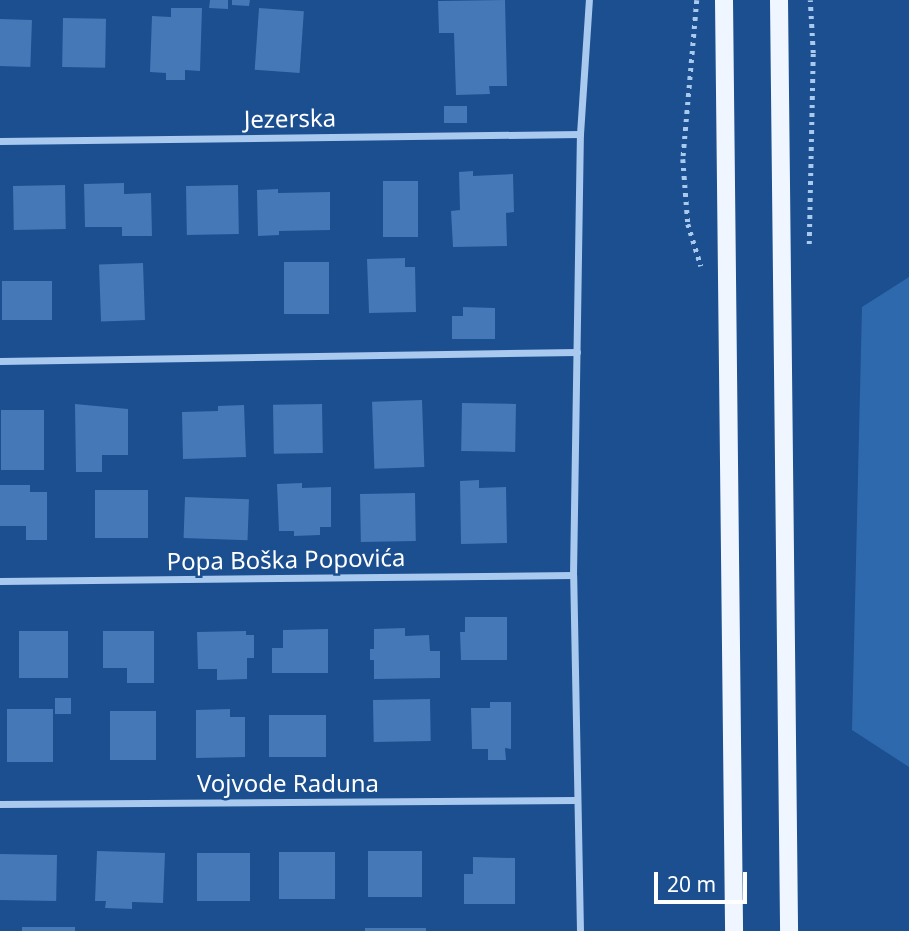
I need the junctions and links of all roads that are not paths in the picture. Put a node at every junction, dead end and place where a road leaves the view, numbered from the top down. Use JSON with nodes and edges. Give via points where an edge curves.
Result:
{"nodes":[{"id":1,"x":589,"y":0,"type":"edge"},
{"id":2,"x":724,"y":0,"type":"edge"},
{"id":3,"x":779,"y":0,"type":"edge"},
{"id":4,"x":580,"y":134,"type":"junction"},
{"id":5,"x":0,"y":141,"type":"edge"},
{"id":6,"x":577,"y":352,"type":"junction"},
{"id":7,"x":0,"y":360,"type":"edge"},
{"id":8,"x":573,"y":575,"type":"junction"},
{"id":9,"x":0,"y":581,"type":"edge"},
{"id":10,"x":575,"y":800,"type":"junction"},
{"id":11,"x":0,"y":804,"type":"edge"},
{"id":12,"x":580,"y":931,"type":"edge"},
{"id":13,"x":734,"y":931,"type":"edge"},
{"id":14,"x":789,"y":931,"type":"edge"}],
"edges":[{"from":1,"to":4,"type":"street"},
{"from":2,"to":13,"type":"main road"},
{"from":3,"to":14,"type":"main road"},
{"from":4,"to":5,"type":"street","name":"Jezerska"},
{"from":4,"to":6,"type":"street"},
{"from":6,"to":7,"type":"street"},
{"from":6,"to":8,"type":"street"},
{"from":8,"to":9,"type":"street","name":"Popa Boška Popovića"},
{"from":8,"to":10,"type":"street"},
{"from":10,"to":11,"type":"street","name":"Vojvode Raduna"},
{"from":10,"to":12,"type":"street"}]}
